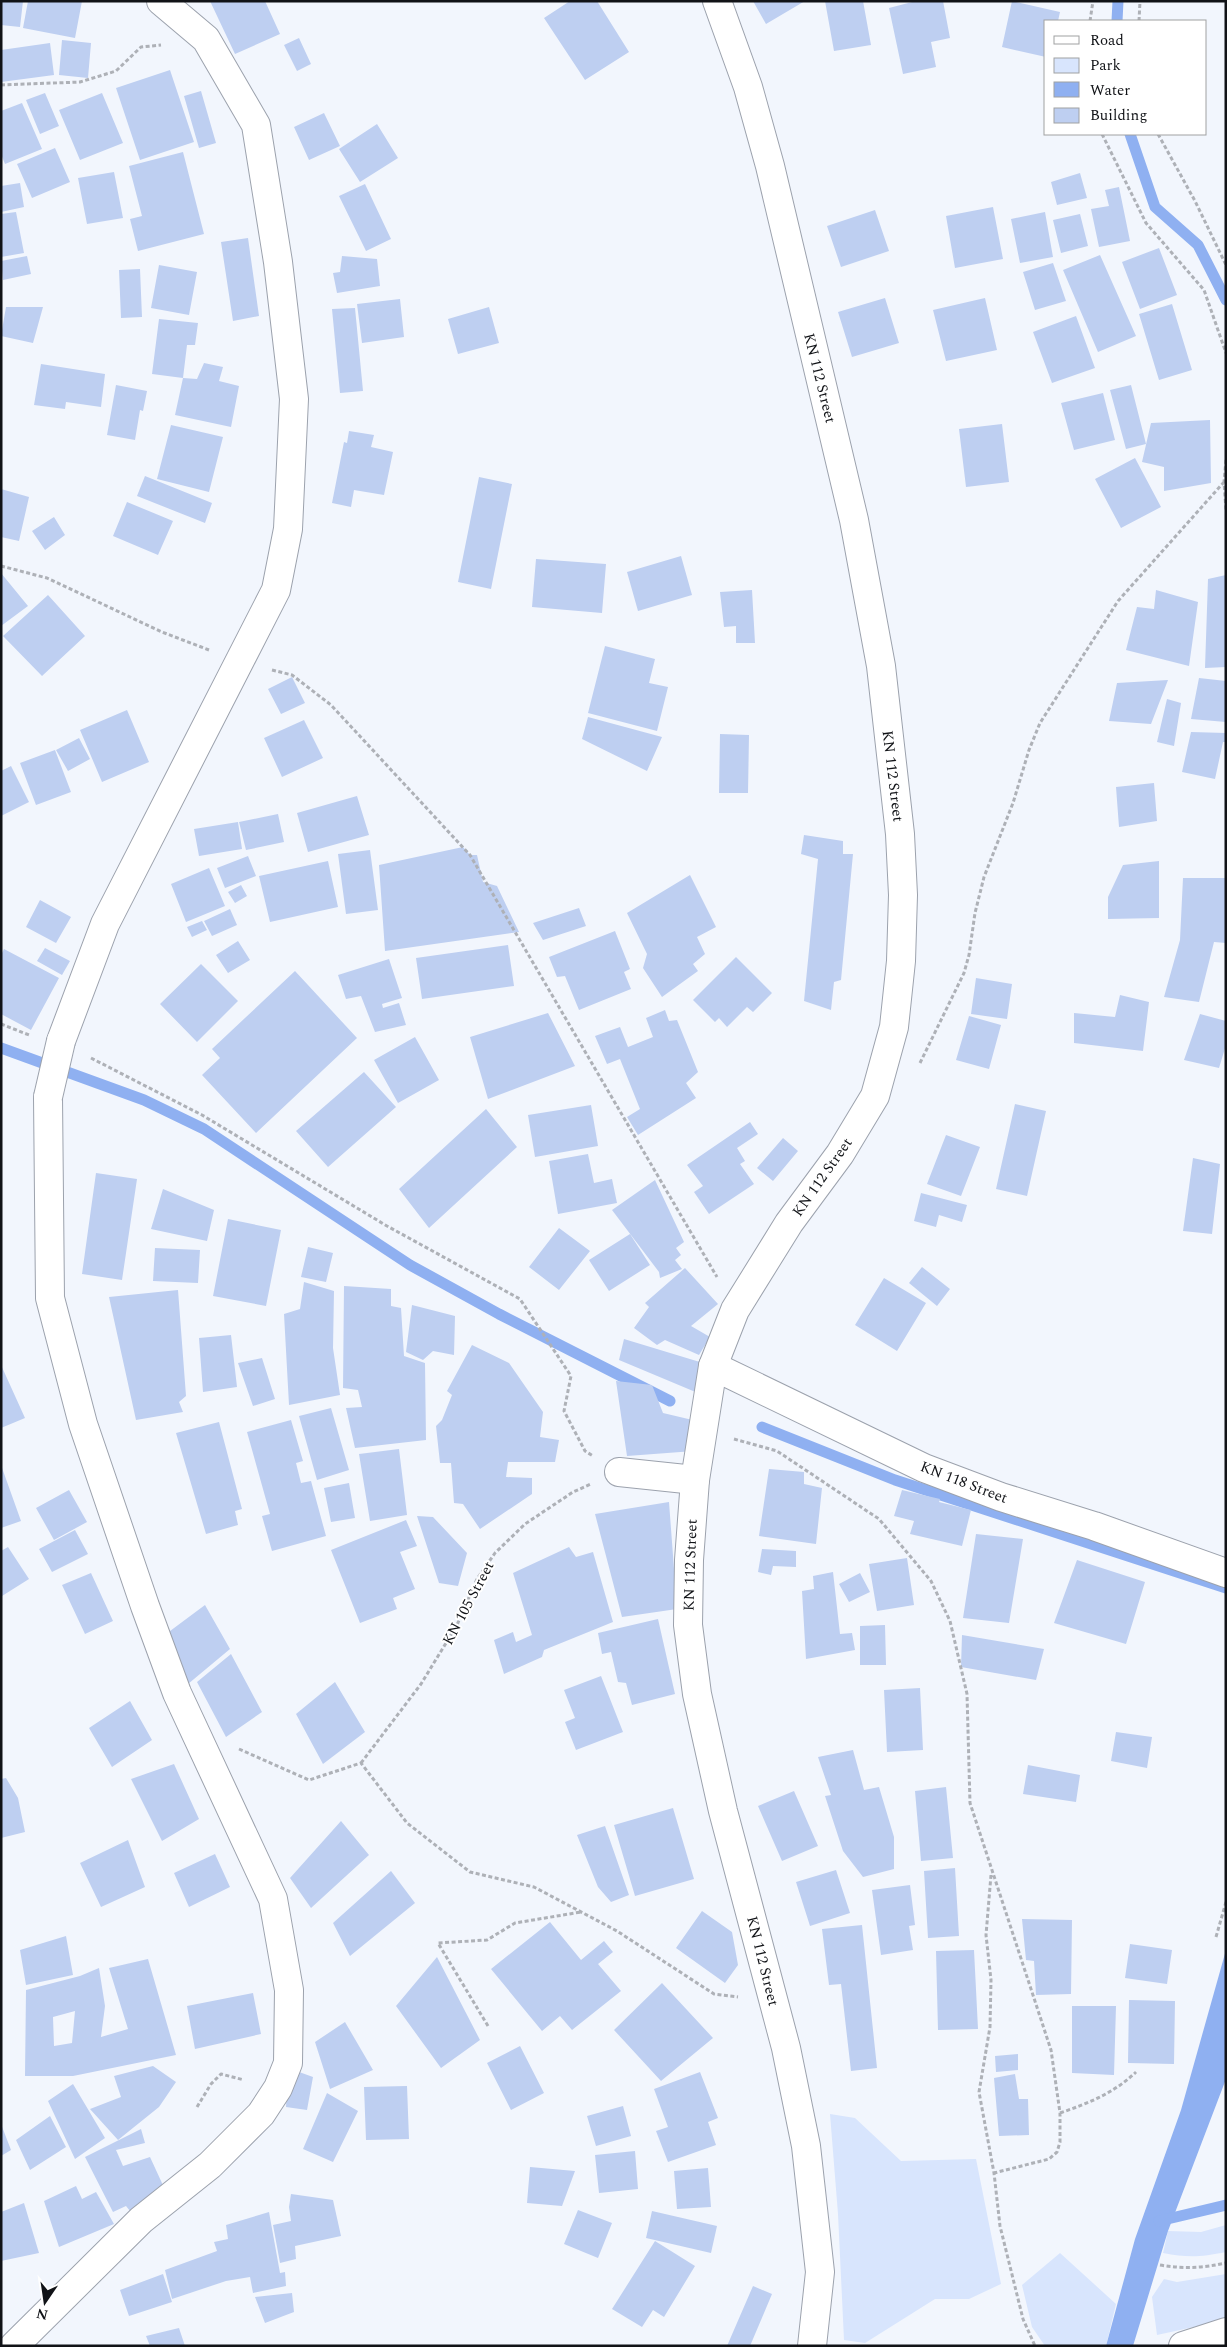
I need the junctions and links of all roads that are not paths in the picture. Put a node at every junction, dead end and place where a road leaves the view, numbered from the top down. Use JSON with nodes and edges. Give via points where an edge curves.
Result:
{"nodes":[{"id":1,"x":161,"y":1,"type":"edge"},
{"id":2,"x":717,"y":1,"type":"edge"},
{"id":3,"x":713,"y":1366,"type":"junction"},
{"id":4,"x":619,"y":1472,"type":"road end"},
{"id":5,"x":695,"y":1480,"type":"junction"},
{"id":6,"x":1226,"y":1573,"type":"edge"},
{"id":7,"x":1226,"y":2332,"type":"edge"},
{"id":8,"x":14,"y":2346,"type":"edge"},
{"id":9,"x":812,"y":2346,"type":"edge"},
{"id":10,"x":1183,"y":2346,"type":"edge"}],
"edges":[{"from":1,"to":8,"type":"street","bridge":true,"via":[[206,39],[256,125],[278,262],[294,399],[288,529],[276,590],[105,924],[61,1041],[48,1096],[50,1298],[86,1433],[177,1693],[273,1899],[289,1990],[288,2063],[278,2088],[261,2114],[210,2165],[141,2220]]},
{"from":2,"to":3,"type":"street","name":"KN 112 Street","via":[[748,87],[770,166],[854,520],[881,666],[900,834],[903,895],[894,1027],[875,1096],[840,1154],[789,1223],[734,1310]]},
{"from":3,"to":5,"type":"street","name":"KN 112 Street"},
{"from":3,"to":6,"type":"street","name":"KN 118 Street","via":[[924,1468]]},
{"from":4,"to":5,"type":"street"},
{"from":5,"to":9,"type":"street","name":"KN 112 Street","via":[[688,1560],[688,1625],[697,1694],[723,1811],[786,2048],[806,2146],[820,2272]]},
{"from":7,"to":10,"type":"street"}]}
